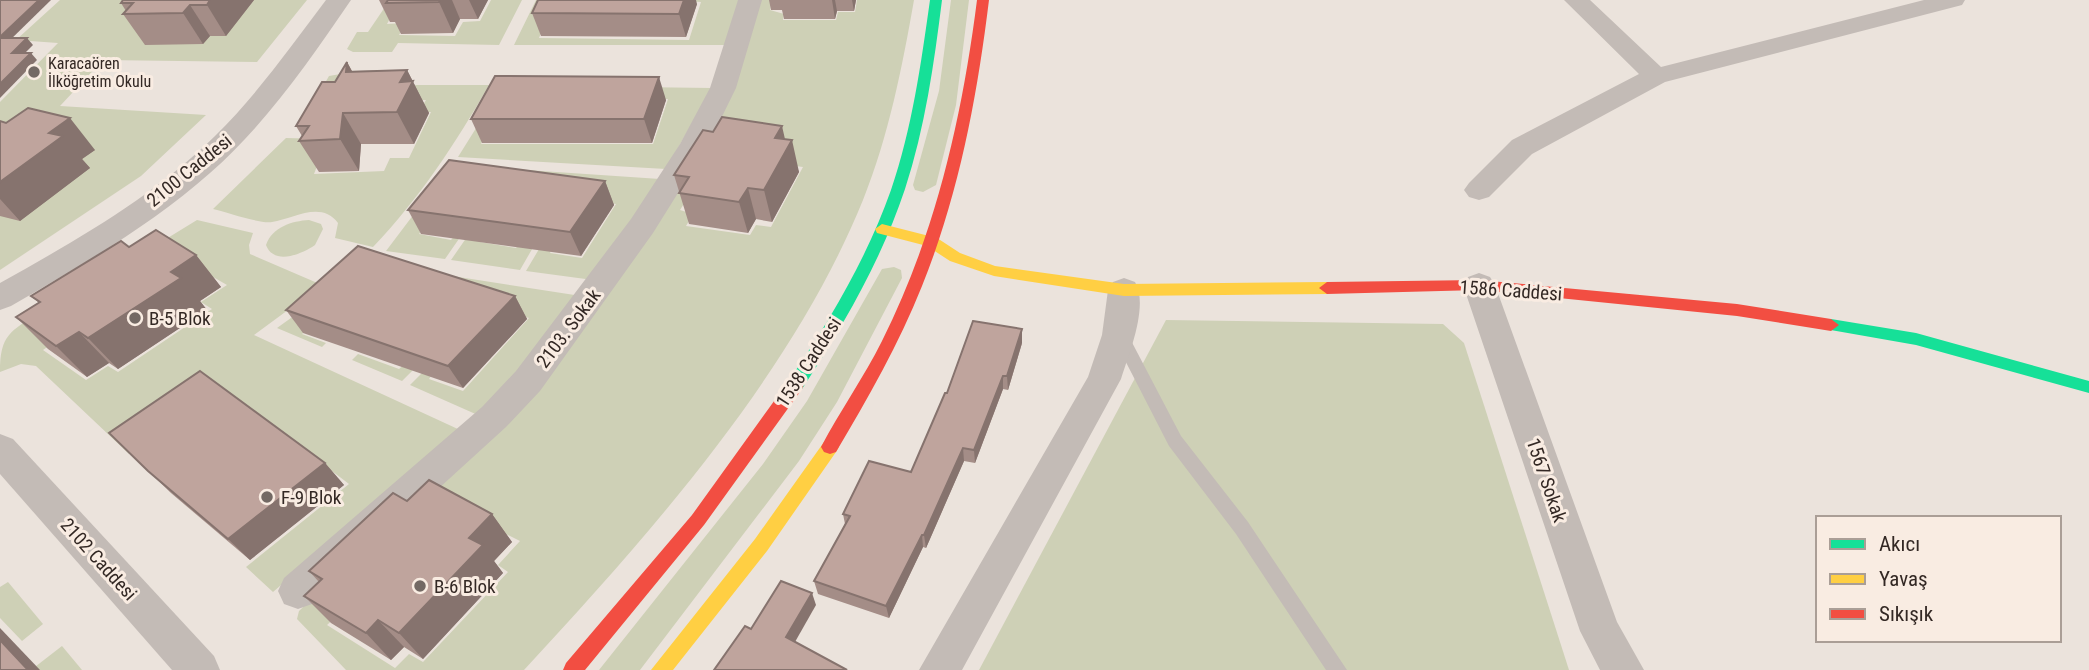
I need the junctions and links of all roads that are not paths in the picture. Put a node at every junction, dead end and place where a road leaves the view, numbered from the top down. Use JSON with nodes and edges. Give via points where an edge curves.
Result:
{"nodes":[{"id":1,"x":339,"y":0,"type":"edge"},
{"id":2,"x":750,"y":0,"type":"edge"},
{"id":3,"x":936,"y":0,"type":"edge"},
{"id":4,"x":983,"y":0,"type":"edge"},
{"id":5,"x":1576,"y":0,"type":"edge"},
{"id":6,"x":1953,"y":0,"type":"edge"},
{"id":7,"x":1656,"y":76,"type":"junction"},
{"id":8,"x":1479,"y":190,"type":"dead end"},
{"id":9,"x":882,"y":229,"type":"junction"},
{"id":10,"x":932,"y":242,"type":"junction"},
{"id":11,"x":1479,"y":285,"type":"junction"},
{"id":12,"x":1124,"y":290,"type":"junction"},
{"id":13,"x":0,"y":298,"type":"edge"},
{"id":14,"x":1119,"y":335,"type":"junction"},
{"id":15,"x":2089,"y":387,"type":"edge"},
{"id":16,"x":0,"y":449,"type":"edge"},
{"id":17,"x":298,"y":591,"type":"dead end"},
{"id":18,"x":199,"y":670,"type":"edge"},
{"id":19,"x":573,"y":670,"type":"edge"},
{"id":20,"x":661,"y":670,"type":"edge"},
{"id":21,"x":940,"y":670,"type":"edge"},
{"id":22,"x":1337,"y":670,"type":"edge"},
{"id":23,"x":1623,"y":670,"type":"edge"}],
"edges":[{"from":1,"to":13,"type":"street","name":"2100 Caddesi","via":[[224,145],[149,204]]},
{"from":2,"to":17,"type":"street","name":"2103. Sokak","via":[[723,88],[694,145],[642,226],[528,381],[494,417]]},
{"from":3,"to":9,"type":"main road","name":"1538 Caddesi","via":[[928,67],[913,132]]},
{"from":4,"to":10,"type":"main road","via":[[966,122]]},
{"from":5,"to":7,"type":"street"},
{"from":6,"to":7,"type":"street"},
{"from":7,"to":8,"type":"street","via":[[1522,148]]},
{"from":9,"to":10,"type":"main road","name":"1586 Caddesi"},
{"from":9,"to":19,"type":"main road","name":"1538 Caddesi","via":[[823,343],[771,419],[669,556]]},
{"from":10,"to":12,"type":"main road","name":"1586 Caddesi","via":[[955,257],[994,271]]},
{"from":10,"to":20,"type":"main road","via":[[903,317],[847,416],[765,534]]},
{"from":11,"to":12,"type":"main road","name":"1586 Caddesi"},
{"from":11,"to":15,"type":"main road","name":"1586 Caddesi","via":[[1737,310],[1916,339]]},
{"from":11,"to":23,"type":"street","name":"1567 Sokak","via":[[1600,631]]},
{"from":12,"to":14,"type":"street"},
{"from":14,"to":21,"type":"street","via":[[1104,379]]},
{"from":14,"to":22,"type":"lane","via":[[1175,440],[1242,527]]},
{"from":16,"to":18,"type":"street","name":"2102 Caddesi"}]}
